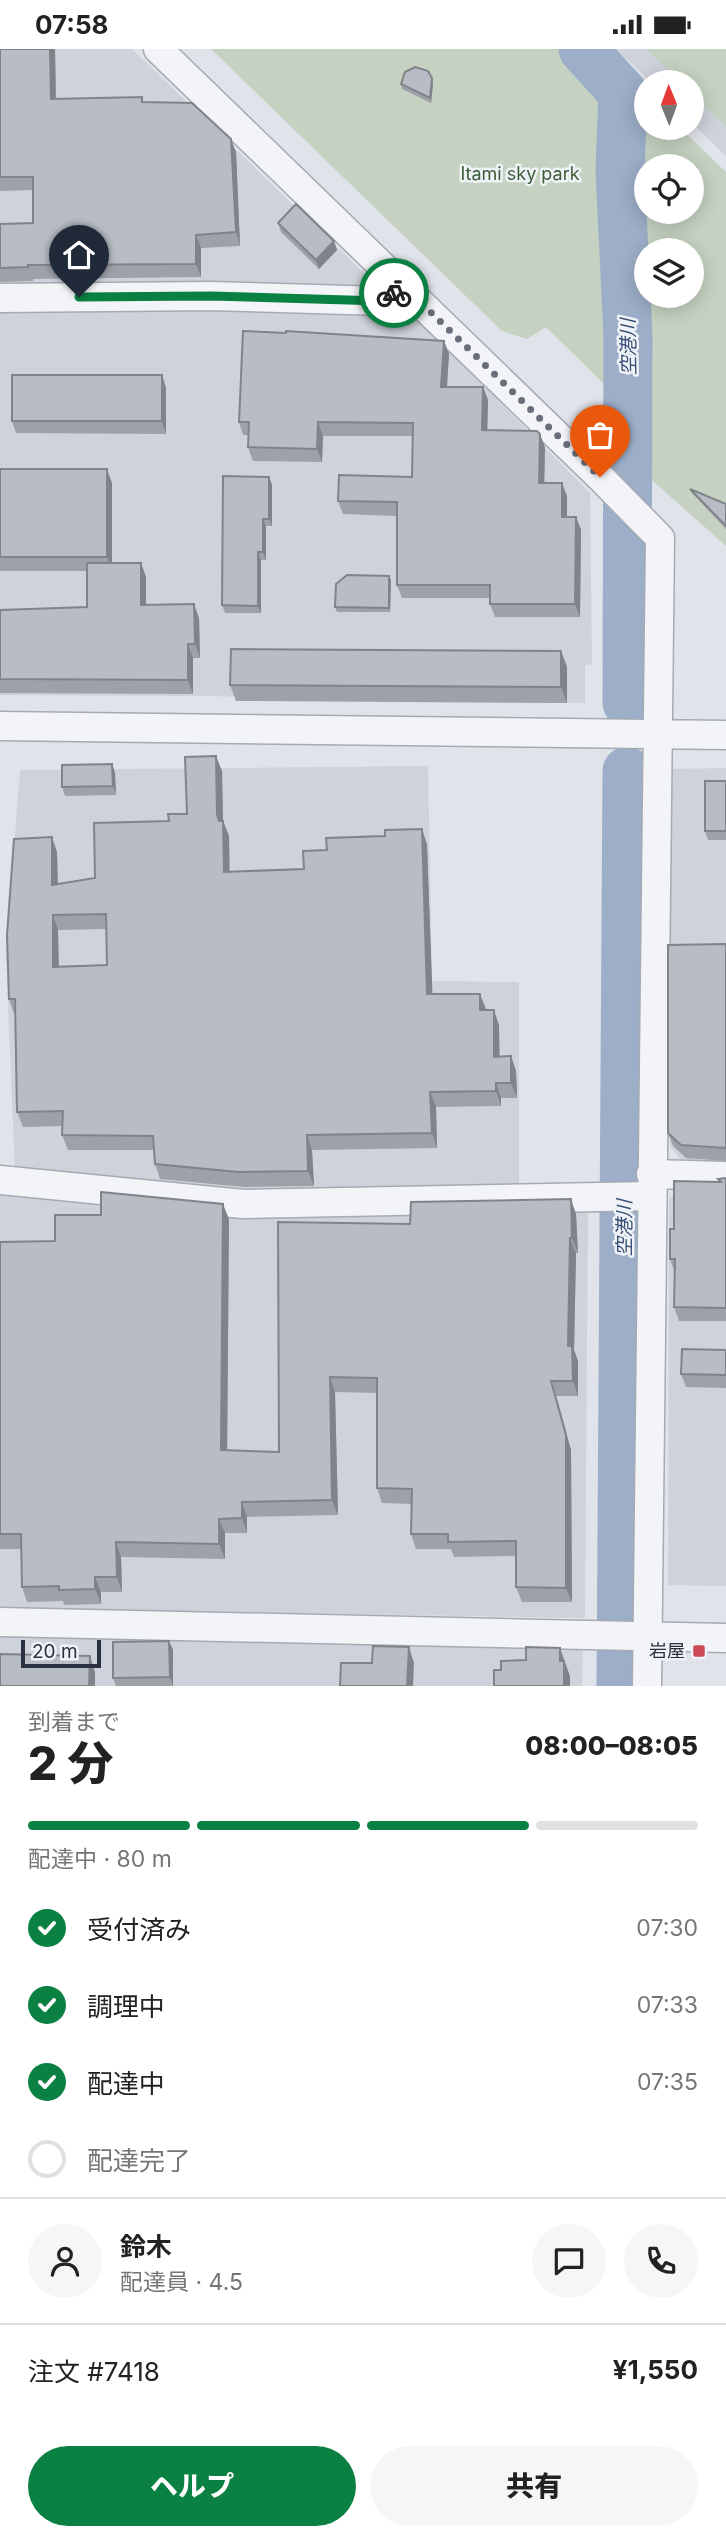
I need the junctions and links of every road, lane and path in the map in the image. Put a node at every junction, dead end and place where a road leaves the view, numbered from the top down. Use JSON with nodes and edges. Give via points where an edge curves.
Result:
{"nodes":[{"id":1,"x":158,"y":49,"type":"edge"},
{"id":2,"x":404,"y":286,"type":"junction"},
{"id":3,"x":0,"y":298,"type":"edge"},
{"id":4,"x":0,"y":726,"type":"edge"},
{"id":5,"x":657,"y":734,"type":"junction"},
{"id":6,"x":726,"y":735,"type":"edge"},
{"id":7,"x":726,"y":1176,"type":"edge"},
{"id":8,"x":0,"y":1179,"type":"edge"},
{"id":9,"x":647,"y":1188,"type":"junction"},
{"id":10,"x":0,"y":1622,"type":"edge"},
{"id":11,"x":642,"y":1636,"type":"junction"},
{"id":12,"x":726,"y":1638,"type":"edge"},
{"id":13,"x":647,"y":1686,"type":"edge"}],
"edges":[{"from":1,"to":2,"type":"street"},
{"from":2,"to":3,"type":"street","via":[[382,301],[211,296]]},
{"from":2,"to":5,"type":"street","via":[[660,538]]},
{"from":4,"to":5,"type":"street"},
{"from":5,"to":6,"type":"street"},
{"from":5,"to":9,"type":"street"},
{"from":7,"to":9,"type":"street"},
{"from":8,"to":9,"type":"street","via":[[243,1204],[597,1196]]},
{"from":9,"to":11,"type":"street"},
{"from":10,"to":11,"type":"street"},
{"from":11,"to":12,"type":"street"},
{"from":11,"to":13,"type":"street"}]}
